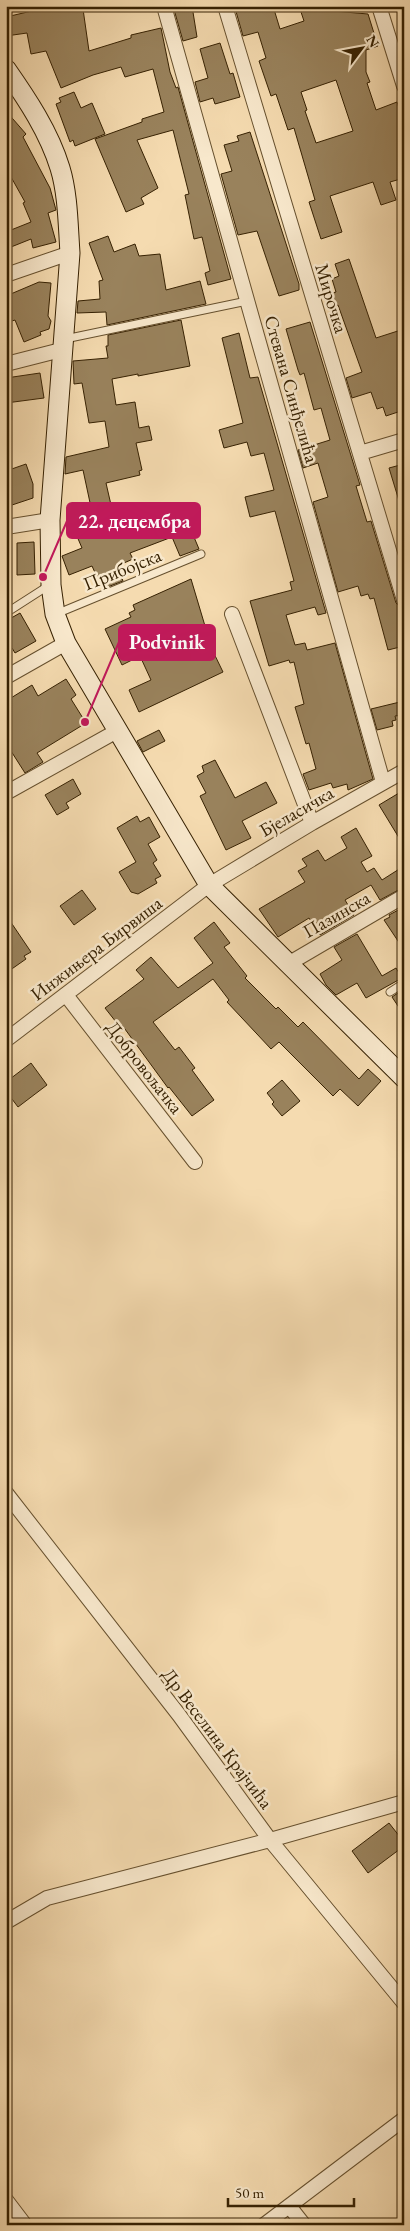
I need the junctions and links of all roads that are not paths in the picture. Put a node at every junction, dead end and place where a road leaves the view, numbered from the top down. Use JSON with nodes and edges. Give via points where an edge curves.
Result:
{"nodes":[{"id":1,"x":164,"y":6,"type":"edge"},
{"id":2,"x":225,"y":6,"type":"edge"},
{"id":3,"x":380,"y":6,"type":"edge"},
{"id":4,"x":6,"y":69,"type":"edge"},
{"id":5,"x":404,"y":86,"type":"edge"},
{"id":6,"x":70,"y":253,"type":"junction"},
{"id":7,"x":6,"y":275,"type":"edge"},
{"id":8,"x":247,"y":301,"type":"junction"},
{"id":9,"x":62,"y":344,"type":"junction"},
{"id":10,"x":6,"y":364,"type":"edge"},
{"id":11,"x":404,"y":440,"type":"edge"},
{"id":12,"x":360,"y":453,"type":"junction"},
{"id":13,"x":50,"y":520,"type":"junction"},
{"id":14,"x":6,"y":528,"type":"edge"},
{"id":15,"x":201,"y":554,"type":"dead end"},
{"id":16,"x":51,"y":585,"type":"junction"},
{"id":17,"x":404,"y":600,"type":"edge"},
{"id":18,"x":6,"y":613,"type":"edge"},
{"id":19,"x":55,"y":614,"type":"junction"},
{"id":20,"x":232,"y":614,"type":"dead end"},
{"id":21,"x":66,"y":642,"type":"junction"},
{"id":22,"x":6,"y":677,"type":"edge"},
{"id":23,"x":118,"y":731,"type":"junction"},
{"id":24,"x":404,"y":771,"type":"edge"},
{"id":25,"x":383,"y":782,"type":"junction"},
{"id":26,"x":6,"y":793,"type":"edge"},
{"id":27,"x":312,"y":823,"type":"junction"},
{"id":28,"x":208,"y":885,"type":"junction"},
{"id":29,"x":404,"y":896,"type":"edge"},
{"id":30,"x":288,"y":964,"type":"junction"},
{"id":31,"x":404,"y":983,"type":"edge"},
{"id":32,"x":390,"y":992,"type":"dead end"},
{"id":33,"x":66,"y":996,"type":"junction"},
{"id":34,"x":6,"y":1040,"type":"edge"},
{"id":35,"x":404,"y":1078,"type":"edge"},
{"id":36,"x":196,"y":1162,"type":"dead end"},
{"id":37,"x":6,"y":1493,"type":"edge"},
{"id":38,"x":404,"y":1802,"type":"edge"},
{"id":39,"x":270,"y":1840,"type":"junction"},
{"id":40,"x":6,"y":1922,"type":"edge"},
{"id":41,"x":404,"y":2003,"type":"edge"},
{"id":42,"x":404,"y":2119,"type":"edge"},
{"id":43,"x":6,"y":2200,"type":"edge"},
{"id":44,"x":289,"y":2206,"type":"junction"},
{"id":45,"x":25,"y":2225,"type":"edge"},
{"id":46,"x":264,"y":2225,"type":"edge"},
{"id":47,"x":304,"y":2225,"type":"edge"}],
"edges":[{"from":1,"to":8,"type":"street","name":"Стевана Синђелића"},
{"from":2,"to":12,"type":"street","name":"Мирочка"},
{"from":3,"to":5,"type":"street"},
{"from":4,"to":6,"type":"street","via":[[41,124],[60,168]]},
{"from":6,"to":7,"type":"street"},
{"from":6,"to":9,"type":"street"},
{"from":8,"to":9,"type":"lane"},
{"from":8,"to":25,"type":"street","name":"Стевана Синђелића"},
{"from":9,"to":10,"type":"street"},
{"from":9,"to":13,"type":"street"},
{"from":11,"to":12,"type":"street"},
{"from":12,"to":17,"type":"street","name":"Мирочка"},
{"from":13,"to":14,"type":"street"},
{"from":13,"to":16,"type":"street"},
{"from":15,"to":19,"type":"lane","name":"Прибојска"},
{"from":16,"to":18,"type":"lane"},
{"from":16,"to":19,"type":"street"},
{"from":19,"to":21,"type":"street"},
{"from":20,"to":27,"type":"street"},
{"from":21,"to":22,"type":"street"},
{"from":21,"to":23,"type":"street"},
{"from":23,"to":26,"type":"street"},
{"from":23,"to":28,"type":"street"},
{"from":24,"to":25,"type":"street","name":"Бјеласичка"},
{"from":25,"to":27,"type":"street","name":"Бјеласичка"},
{"from":27,"to":28,"type":"street","name":"Бјеласичка"},
{"from":28,"to":30,"type":"street"},
{"from":28,"to":33,"type":"street","name":"Инжињера Бирвиша"},
{"from":29,"to":30,"type":"street","name":"Пазинска"},
{"from":30,"to":35,"type":"street"},
{"from":31,"to":32,"type":"lane"},
{"from":33,"to":34,"type":"street","name":"Инжињера Бирвиша"},
{"from":33,"to":36,"type":"street","name":"Добровољачка"},
{"from":37,"to":39,"type":"street","name":"Др Веселина Крајчића","via":[[179,1715]]},
{"from":38,"to":39,"type":"street"},
{"from":39,"to":40,"type":"street","via":[[47,1898]]},
{"from":39,"to":41,"type":"street","name":"Др Веселина Крајчића"},
{"from":42,"to":44,"type":"street"},
{"from":43,"to":45,"type":"street"},
{"from":44,"to":46,"type":"street"},
{"from":44,"to":47,"type":"street"}]}
